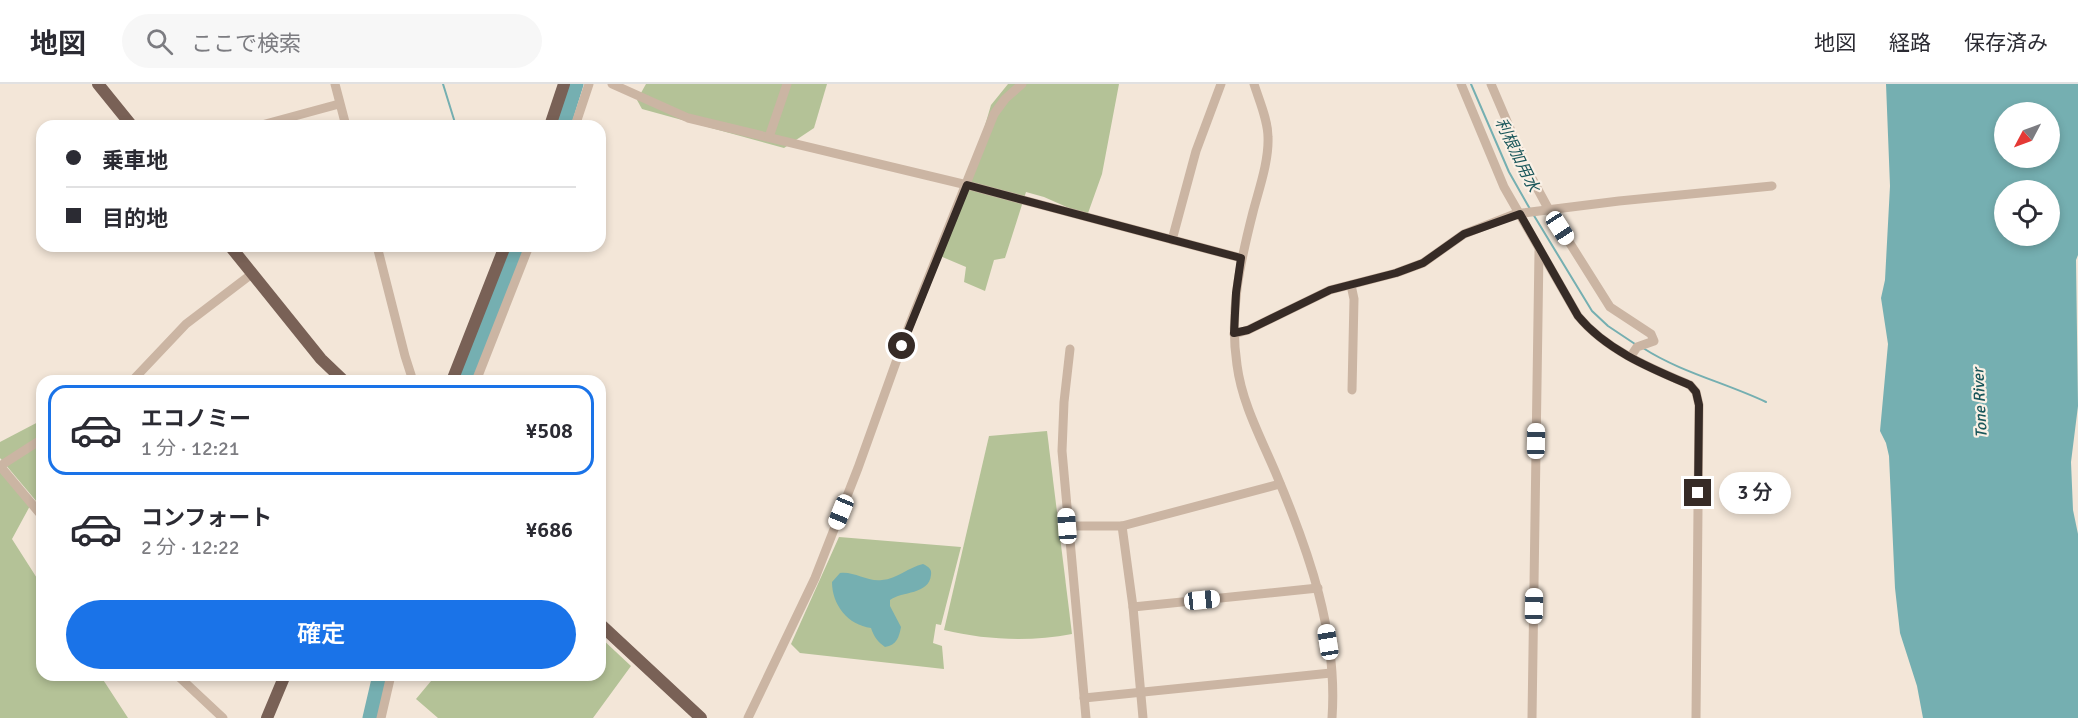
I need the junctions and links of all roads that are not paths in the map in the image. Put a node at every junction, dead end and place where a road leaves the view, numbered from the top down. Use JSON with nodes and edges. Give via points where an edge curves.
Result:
{"nodes":[{"id":1,"x":98,"y":84,"type":"edge"},
{"id":2,"x":334,"y":84,"type":"edge"},
{"id":3,"x":564,"y":84,"type":"edge"},
{"id":4,"x":588,"y":84,"type":"edge"},
{"id":5,"x":612,"y":84,"type":"edge"},
{"id":6,"x":787,"y":84,"type":"edge"},
{"id":7,"x":1022,"y":84,"type":"edge"},
{"id":8,"x":1221,"y":84,"type":"edge"},
{"id":9,"x":1254,"y":84,"type":"edge"},
{"id":10,"x":1461,"y":84,"type":"edge"},
{"id":11,"x":1491,"y":84,"type":"edge"},
{"id":12,"x":339,"y":104,"type":"junction"},
{"id":13,"x":127,"y":120,"type":"edge"},
{"id":14,"x":280,"y":120,"type":"edge"},
{"id":15,"x":344,"y":120,"type":"edge"},
{"id":16,"x":552,"y":120,"type":"edge"},
{"id":17,"x":577,"y":120,"type":"edge"},
{"id":18,"x":769,"y":137,"type":"junction"},
{"id":19,"x":967,"y":185,"type":"junction"},
{"id":20,"x":1772,"y":186,"type":"dead end"},
{"id":21,"x":1549,"y":210,"type":"junction"},
{"id":22,"x":1520,"y":214,"type":"junction"},
{"id":23,"x":1172,"y":240,"type":"junction"},
{"id":24,"x":1539,"y":249,"type":"junction"},
{"id":25,"x":235,"y":252,"type":"edge"},
{"id":26,"x":379,"y":252,"type":"edge"},
{"id":27,"x":503,"y":252,"type":"edge"},
{"id":28,"x":528,"y":252,"type":"edge"},
{"id":29,"x":1241,"y":258,"type":"junction"},
{"id":30,"x":252,"y":273,"type":"junction"},
{"id":31,"x":1351,"y":285,"type":"junction"},
{"id":32,"x":1234,"y":333,"type":"junction"},
{"id":33,"x":1070,"y":349,"type":"dead end"},
{"id":34,"x":1631,"y":356,"type":"junction"},
{"id":35,"x":140,"y":375,"type":"edge"},
{"id":36,"x":338,"y":375,"type":"edge"},
{"id":37,"x":411,"y":375,"type":"edge"},
{"id":38,"x":454,"y":375,"type":"edge"},
{"id":39,"x":478,"y":375,"type":"edge"},
{"id":40,"x":1353,"y":390,"type":"dead end"},
{"id":41,"x":36,"y":443,"type":"edge"},
{"id":42,"x":0,"y":466,"type":"edge"},
{"id":43,"x":1280,"y":484,"type":"junction"},
{"id":44,"x":36,"y":509,"type":"edge"},
{"id":45,"x":1067,"y":526,"type":"junction"},
{"id":46,"x":1122,"y":526,"type":"junction"},
{"id":47,"x":1318,"y":588,"type":"junction"},
{"id":48,"x":1133,"y":607,"type":"junction"},
{"id":49,"x":606,"y":630,"type":"edge"},
{"id":50,"x":1331,"y":673,"type":"junction"},
{"id":51,"x":183,"y":681,"type":"edge"},
{"id":52,"x":282,"y":681,"type":"edge"},
{"id":53,"x":390,"y":681,"type":"edge"},
{"id":54,"x":1140,"y":692,"type":"junction"},
{"id":55,"x":1084,"y":698,"type":"junction"},
{"id":56,"x":223,"y":718,"type":"edge"},
{"id":57,"x":267,"y":718,"type":"edge"},
{"id":58,"x":381,"y":718,"type":"edge"},
{"id":59,"x":701,"y":718,"type":"edge"},
{"id":60,"x":748,"y":718,"type":"edge"},
{"id":61,"x":1086,"y":718,"type":"edge"},
{"id":62,"x":1143,"y":718,"type":"edge"},
{"id":63,"x":1332,"y":718,"type":"edge"},
{"id":64,"x":1532,"y":718,"type":"edge"},
{"id":65,"x":1696,"y":718,"type":"edge"}],
"edges":[{"from":1,"to":13,"type":"main road"},
{"from":2,"to":12,"type":"street"},
{"from":3,"to":16,"type":"main road"},
{"from":4,"to":17,"type":"street"},
{"from":5,"to":18,"type":"street","via":[[688,118]]},
{"from":6,"to":18,"type":"street"},
{"from":7,"to":19,"type":"street","via":[[994,114]]},
{"from":8,"to":23,"type":"street","via":[[1196,152]]},
{"from":9,"to":29,"type":"street","via":[[1269,135],[1268,150]]},
{"from":10,"to":22,"type":"street","via":[[1504,187]]},
{"from":11,"to":21,"type":"street"},
{"from":12,"to":14,"type":"street"},
{"from":12,"to":15,"type":"street"},
{"from":18,"to":19,"type":"street"},
{"from":19,"to":23,"type":"street"},
{"from":19,"to":60,"type":"street","via":[[909,326],[815,578]]},
{"from":20,"to":21,"type":"street"},
{"from":21,"to":22,"type":"street"},
{"from":21,"to":34,"type":"street","via":[[1610,307],[1652,334],[1654,341],[1637,347]]},
{"from":22,"to":24,"type":"street"},
{"from":22,"to":31,"type":"street","via":[[1464,234],[1423,263]]},
{"from":23,"to":29,"type":"street"},
{"from":24,"to":34,"type":"street","via":[[1587,327]]},
{"from":24,"to":64,"type":"street"},
{"from":25,"to":30,"type":"main road"},
{"from":26,"to":37,"type":"street"},
{"from":27,"to":38,"type":"main road"},
{"from":28,"to":39,"type":"street"},
{"from":29,"to":32,"type":"street"},
{"from":30,"to":35,"type":"street","via":[[186,324]]},
{"from":30,"to":36,"type":"main road"},
{"from":31,"to":32,"type":"street","via":[[1330,290]]},
{"from":31,"to":40,"type":"street"},
{"from":32,"to":43,"type":"street","via":[[1243,394]]},
{"from":33,"to":45,"type":"street","via":[[1062,451]]},
{"from":34,"to":65,"type":"street","via":[[1690,385],[1699,401]]},
{"from":41,"to":42,"type":"street"},
{"from":42,"to":44,"type":"street"},
{"from":43,"to":46,"type":"street"},
{"from":43,"to":47,"type":"street"},
{"from":45,"to":46,"type":"street"},
{"from":45,"to":55,"type":"street"},
{"from":46,"to":48,"type":"street"},
{"from":47,"to":48,"type":"street"},
{"from":47,"to":50,"type":"street"},
{"from":48,"to":54,"type":"street"},
{"from":49,"to":59,"type":"main road"},
{"from":50,"to":54,"type":"street"},
{"from":50,"to":63,"type":"street"},
{"from":51,"to":56,"type":"street"},
{"from":52,"to":57,"type":"main road"},
{"from":53,"to":58,"type":"street"},
{"from":54,"to":55,"type":"street"},
{"from":54,"to":62,"type":"street"},
{"from":55,"to":61,"type":"street"}]}
